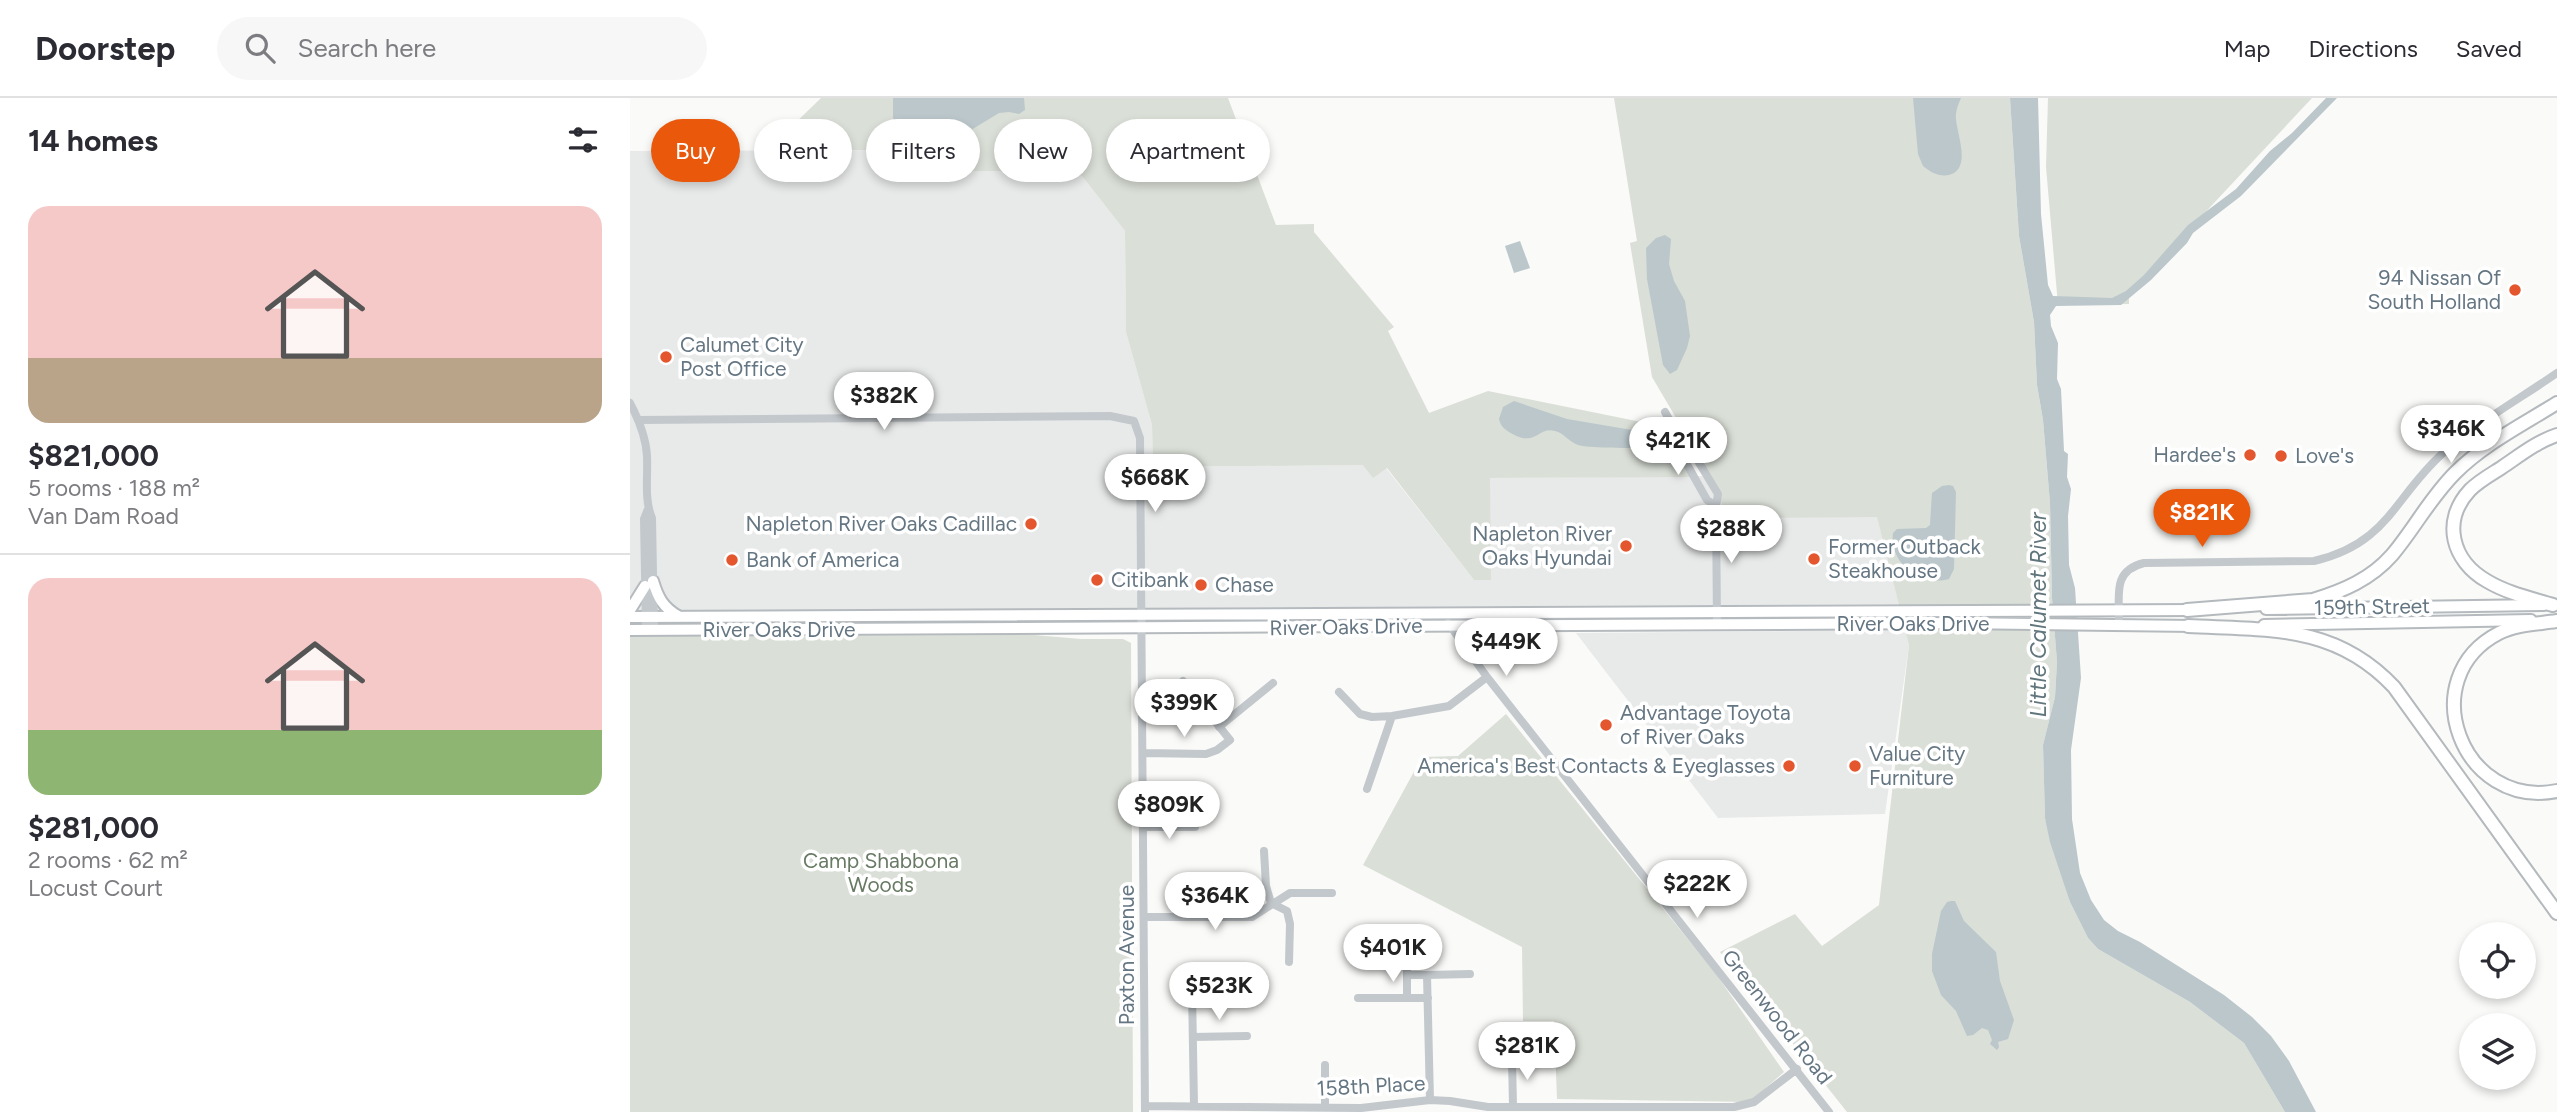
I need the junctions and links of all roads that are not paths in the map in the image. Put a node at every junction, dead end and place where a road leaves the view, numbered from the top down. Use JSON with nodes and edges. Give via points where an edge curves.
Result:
{"nodes":[{"id":1,"x":2557,"y":373,"type":"edge"},
{"id":2,"x":630,"y":403,"type":"edge"},
{"id":3,"x":2557,"y":403,"type":"edge"},
{"id":4,"x":1665,"y":412,"type":"dead end"},
{"id":5,"x":639,"y":420,"type":"junction"},
{"id":6,"x":2557,"y":435,"type":"edge"},
{"id":7,"x":649,"y":584,"type":"junction"},
{"id":8,"x":2555,"y":605,"type":"edge"},
{"id":9,"x":630,"y":610,"type":"edge"},
{"id":10,"x":2120,"y":610,"type":"junction"},
{"id":11,"x":2187,"y":610,"type":"junction"},
{"id":12,"x":1717,"y":611,"type":"junction"},
{"id":13,"x":1440,"y":612,"type":"junction"},
{"id":14,"x":678,"y":616,"type":"junction"},
{"id":15,"x":1142,"y":616,"type":"junction"},
{"id":16,"x":630,"y":617,"type":"edge"},
{"id":17,"x":650,"y":617,"type":"junction"},
{"id":18,"x":2557,"y":620,"type":"edge"},
{"id":19,"x":2119,"y":624,"type":"junction"},
{"id":20,"x":1717,"y":625,"type":"junction"},
{"id":21,"x":1451,"y":626,"type":"junction"},
{"id":22,"x":2188,"y":626,"type":"junction"},
{"id":23,"x":1142,"y":629,"type":"junction"},
{"id":24,"x":650,"y":630,"type":"junction"},
{"id":25,"x":630,"y":631,"type":"edge"},
{"id":26,"x":1487,"y":677,"type":"junction"},
{"id":27,"x":1184,"y":681,"type":"dead end"},
{"id":28,"x":1273,"y":683,"type":"dead end"},
{"id":29,"x":1339,"y":692,"type":"dead end"},
{"id":30,"x":1392,"y":716,"type":"junction"},
{"id":31,"x":1219,"y":727,"type":"junction"},
{"id":32,"x":1143,"y":753,"type":"junction"},
{"id":33,"x":1367,"y":789,"type":"dead end"},
{"id":34,"x":2557,"y":791,"type":"edge"},
{"id":35,"x":1144,"y":827,"type":"junction"},
{"id":36,"x":1195,"y":827,"type":"dead end"},
{"id":37,"x":1264,"y":851,"type":"dead end"},
{"id":38,"x":1332,"y":893,"type":"dead end"},
{"id":39,"x":1271,"y":903,"type":"junction"},
{"id":40,"x":2557,"y":913,"type":"edge"},
{"id":41,"x":1145,"y":917,"type":"junction"},
{"id":42,"x":1406,"y":928,"type":"dead end"},
{"id":43,"x":1289,"y":962,"type":"dead end"},
{"id":44,"x":1470,"y":974,"type":"dead end"},
{"id":45,"x":1407,"y":975,"type":"junction"},
{"id":46,"x":1427,"y":975,"type":"junction"},
{"id":47,"x":1192,"y":991,"type":"dead end"},
{"id":48,"x":1358,"y":998,"type":"dead end"},
{"id":49,"x":1407,"y":998,"type":"junction"},
{"id":50,"x":1428,"y":998,"type":"junction"},
{"id":51,"x":1247,"y":1036,"type":"dead end"},
{"id":52,"x":1193,"y":1037,"type":"junction"},
{"id":53,"x":1512,"y":1059,"type":"dead end"},
{"id":54,"x":1325,"y":1065,"type":"dead end"},
{"id":55,"x":1797,"y":1069,"type":"junction"},
{"id":56,"x":1430,"y":1100,"type":"junction"},
{"id":57,"x":1194,"y":1105,"type":"junction"},
{"id":58,"x":1513,"y":1106,"type":"junction"},
{"id":59,"x":1325,"y":1107,"type":"junction"},
{"id":60,"x":1145,"y":1109,"type":"edge"},
{"id":61,"x":1829,"y":1112,"type":"edge"}],
"edges":[{"from":1,"to":10,"type":"street","via":[[2442,453],[2385,523],[2364,541],[2315,561],[2144,563],[2126,570]]},
{"from":2,"to":5,"type":"street"},
{"from":3,"to":11,"type":"highway","via":[[2457,471],[2391,557],[2361,581],[2314,600]]},
{"from":4,"to":12,"type":"street","via":[[1718,495]]},
{"from":5,"to":7,"type":"street","via":[[652,518]]},
{"from":5,"to":15,"type":"street","name":"Paxton Avenue","via":[[1110,416],[1134,421],[1140,438]]},
{"from":6,"to":8,"type":"highway","via":[[2475,486],[2460,505],[2452,529],[2458,552],[2473,571],[2508,591]]},
{"from":7,"to":9,"type":"main road"},
{"from":7,"to":14,"type":"main road"},
{"from":7,"to":17,"type":"street"},
{"from":8,"to":11,"type":"main road","name":"159th Street"},
{"from":10,"to":11,"type":"main road","name":"River Oaks Drive"},
{"from":10,"to":12,"type":"main road","name":"River Oaks Drive"},
{"from":10,"to":19,"type":"street"},
{"from":12,"to":13,"type":"main road","name":"River Oaks Drive"},
{"from":12,"to":20,"type":"street"},
{"from":13,"to":15,"type":"main road","name":"River Oaks Drive"},
{"from":13,"to":21,"type":"street","name":"Greenwood Road"},
{"from":14,"to":15,"type":"main road","name":"River Oaks Drive"},
{"from":14,"to":17,"type":"main road","name":"River Oaks Drive"},
{"from":15,"to":23,"type":"street","name":"Paxton Avenue"},
{"from":16,"to":17,"type":"main road","name":"River Oaks Drive"},
{"from":17,"to":24,"type":"street"},
{"from":18,"to":22,"type":"main road","name":"159th Street"},
{"from":18,"to":34,"type":"highway","via":[[2510,628],[2488,640],[2462,671],[2454,710],[2462,743],[2482,771],[2520,791]]},
{"from":19,"to":20,"type":"main road","name":"River Oaks Drive"},
{"from":19,"to":22,"type":"main road","name":"River Oaks Drive"},
{"from":20,"to":21,"type":"main road","name":"River Oaks Drive"},
{"from":21,"to":23,"type":"main road","name":"River Oaks Drive"},
{"from":21,"to":26,"type":"street","name":"Greenwood Road"},
{"from":22,"to":40,"type":"highway","via":[[2306,635],[2371,663],[2395,687]]},
{"from":23,"to":24,"type":"main road","name":"River Oaks Drive"},
{"from":23,"to":32,"type":"street","name":"Paxton Avenue"},
{"from":24,"to":25,"type":"main road","name":"River Oaks Drive"},
{"from":26,"to":30,"type":"street","via":[[1449,706]]},
{"from":26,"to":55,"type":"street","name":"Greenwood Road"},
{"from":27,"to":31,"type":"street"},
{"from":28,"to":31,"type":"street"},
{"from":29,"to":30,"type":"street","via":[[1360,714]]},
{"from":30,"to":33,"type":"street"},
{"from":31,"to":32,"type":"street","via":[[1230,740],[1206,754]]},
{"from":32,"to":35,"type":"street","name":"Paxton Avenue"},
{"from":35,"to":36,"type":"street"},
{"from":35,"to":41,"type":"street","name":"Paxton Avenue"},
{"from":37,"to":39,"type":"street"},
{"from":38,"to":39,"type":"street","via":[[1290,893]]},
{"from":39,"to":41,"type":"street","via":[[1252,918]]},
{"from":39,"to":43,"type":"street","via":[[1287,912]]},
{"from":41,"to":60,"type":"street","name":"Paxton Avenue"},
{"from":42,"to":45,"type":"street"},
{"from":44,"to":46,"type":"street"},
{"from":45,"to":46,"type":"street"},
{"from":45,"to":49,"type":"street"},
{"from":46,"to":50,"type":"street"},
{"from":47,"to":52,"type":"street"},
{"from":48,"to":49,"type":"street"},
{"from":49,"to":50,"type":"street"},
{"from":50,"to":56,"type":"street"},
{"from":51,"to":52,"type":"street"},
{"from":52,"to":57,"type":"street"},
{"from":53,"to":58,"type":"street"},
{"from":54,"to":59,"type":"street"},
{"from":55,"to":58,"type":"street","name":"158th Place","via":[[1745,1106]]},
{"from":55,"to":61,"type":"street","name":"Greenwood Road"},
{"from":56,"to":58,"type":"street","name":"158th Place"},
{"from":56,"to":59,"type":"street","name":"158th Place"},
{"from":57,"to":59,"type":"street","name":"158th Place"},
{"from":57,"to":60,"type":"street","name":"158th Place"}]}
